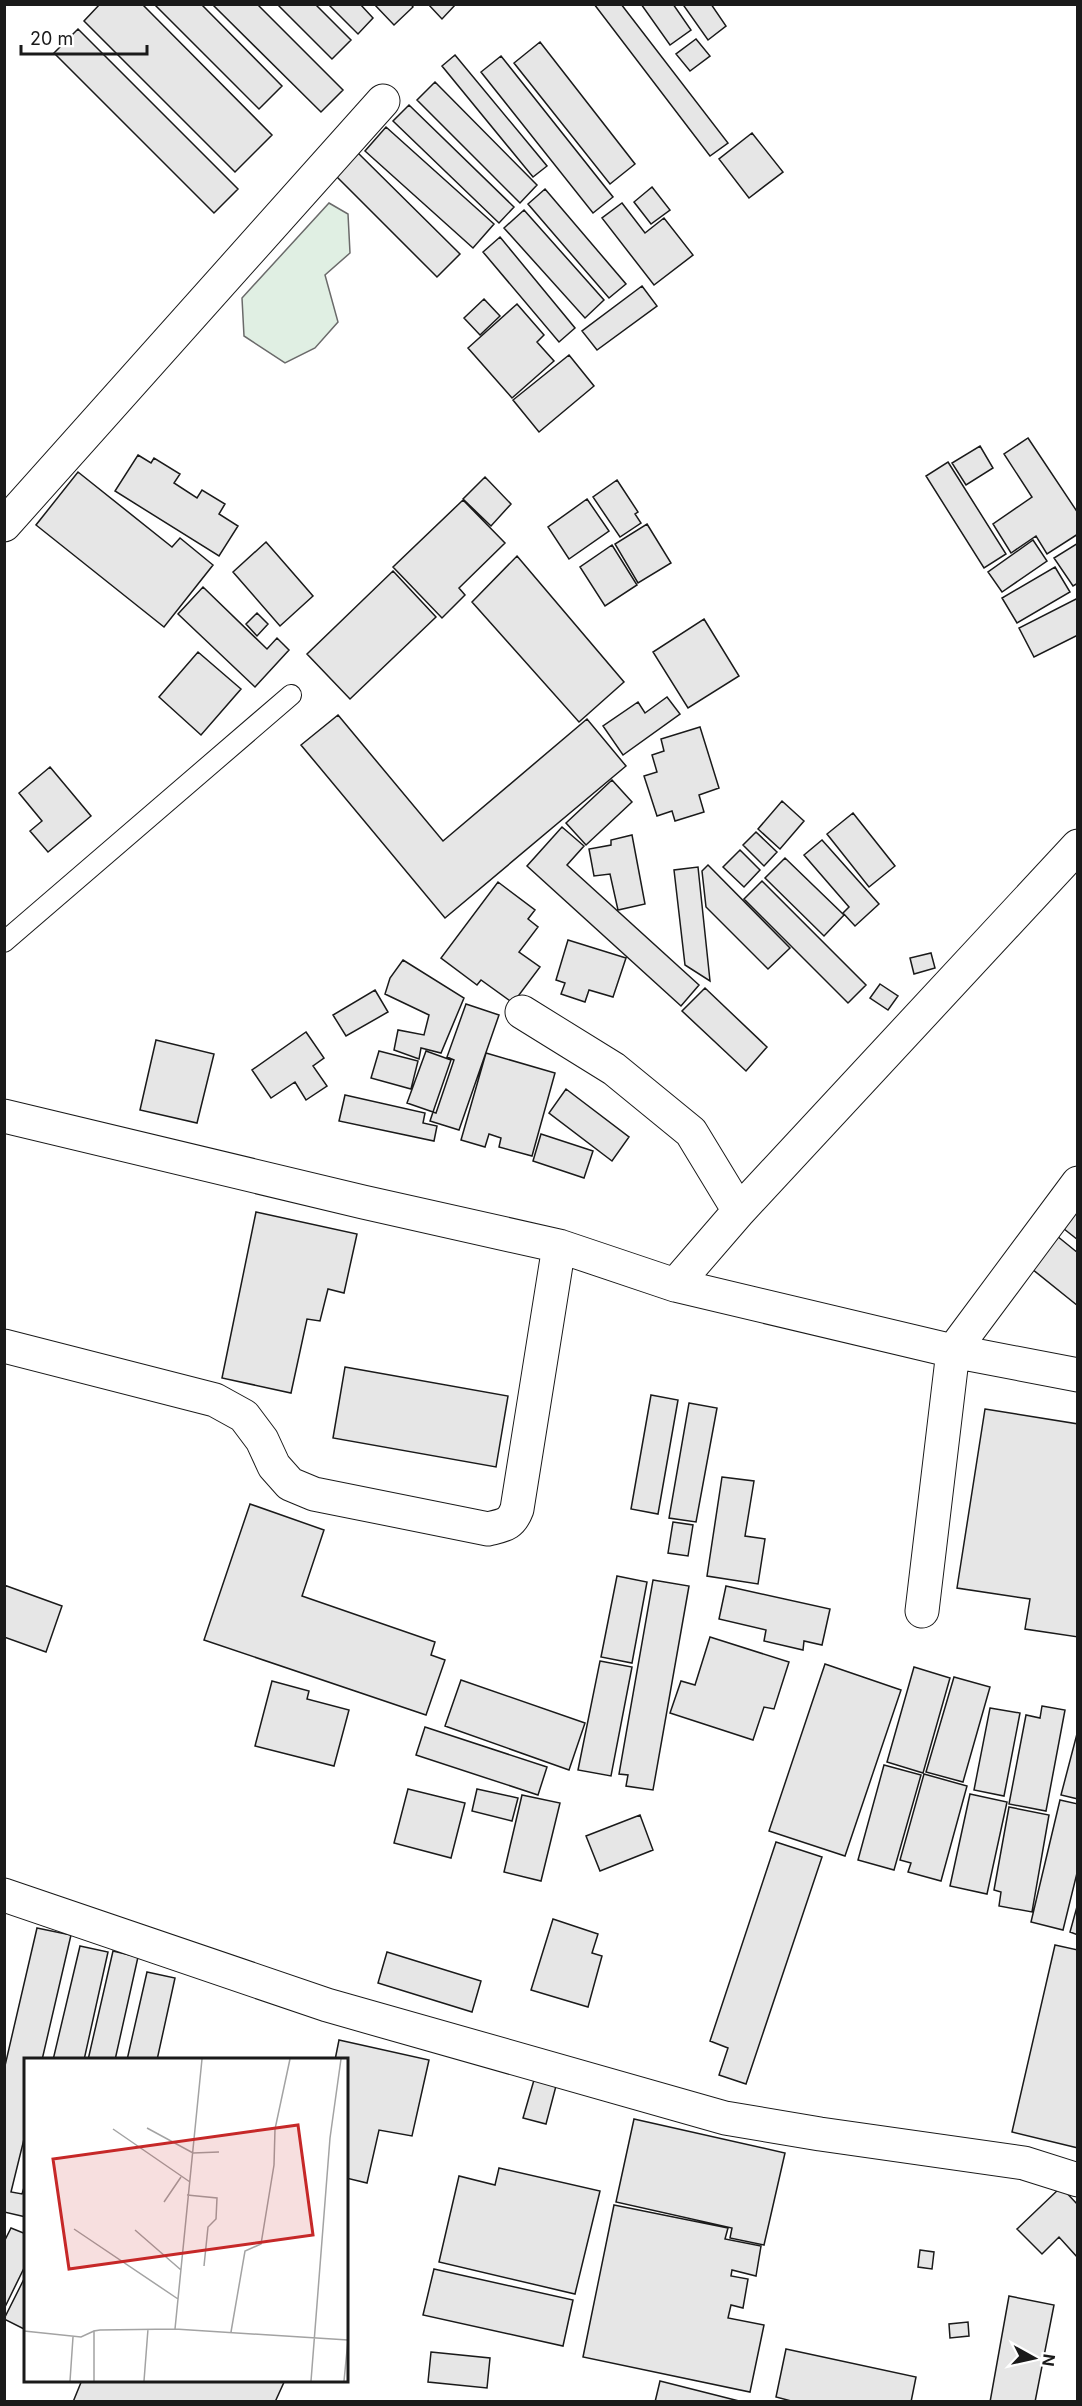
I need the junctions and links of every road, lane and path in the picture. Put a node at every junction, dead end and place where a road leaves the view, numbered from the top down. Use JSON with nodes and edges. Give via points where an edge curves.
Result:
{"nodes":[{"id":1,"x":383,"y":100,"type":"dead end"},
{"id":2,"x":4,"y":525,"type":"edge"},
{"id":3,"x":291,"y":695,"type":"dead end"},
{"id":4,"x":1077,"y":846,"type":"edge"},
{"id":5,"x":4,"y":942,"type":"edge"},
{"id":6,"x":522,"y":1012,"type":"dead end"},
{"id":7,"x":4,"y":1116,"type":"edge"},
{"id":8,"x":1077,"y":1183,"type":"edge"},
{"id":9,"x":739,"y":1211,"type":"junction"},
{"id":10,"x":559,"y":1246,"type":"junction"},
{"id":11,"x":675,"y":1286,"type":"junction"},
{"id":12,"x":4,"y":1346,"type":"edge"},
{"id":13,"x":953,"y":1351,"type":"junction"},
{"id":14,"x":1077,"y":1376,"type":"edge"},
{"id":15,"x":922,"y":1611,"type":"dead end"},
{"id":16,"x":4,"y":1895,"type":"edge"},
{"id":17,"x":1077,"y":2180,"type":"edge"}],
"edges":[{"from":1,"to":2,"type":"street"},
{"from":3,"to":5,"type":"lane"},
{"from":4,"to":9,"type":"street"},
{"from":6,"to":9,"type":"street","via":[[614,1069],[691,1132]]},
{"from":7,"to":10,"type":"street"},
{"from":8,"to":13,"type":"street"},
{"from":9,"to":11,"type":"street"},
{"from":10,"to":11,"type":"street"},
{"from":10,"to":12,"type":"street","via":[[517,1509],[513,1520],[488,1530],[314,1494],[290,1484],[274,1466],[262,1440],[244,1416],[215,1400]]},
{"from":11,"to":13,"type":"street"},
{"from":13,"to":14,"type":"street"},
{"from":13,"to":15,"type":"street"},
{"from":16,"to":17,"type":"street","via":[[327,2005],[725,2118],[1024,2163]]}]}
